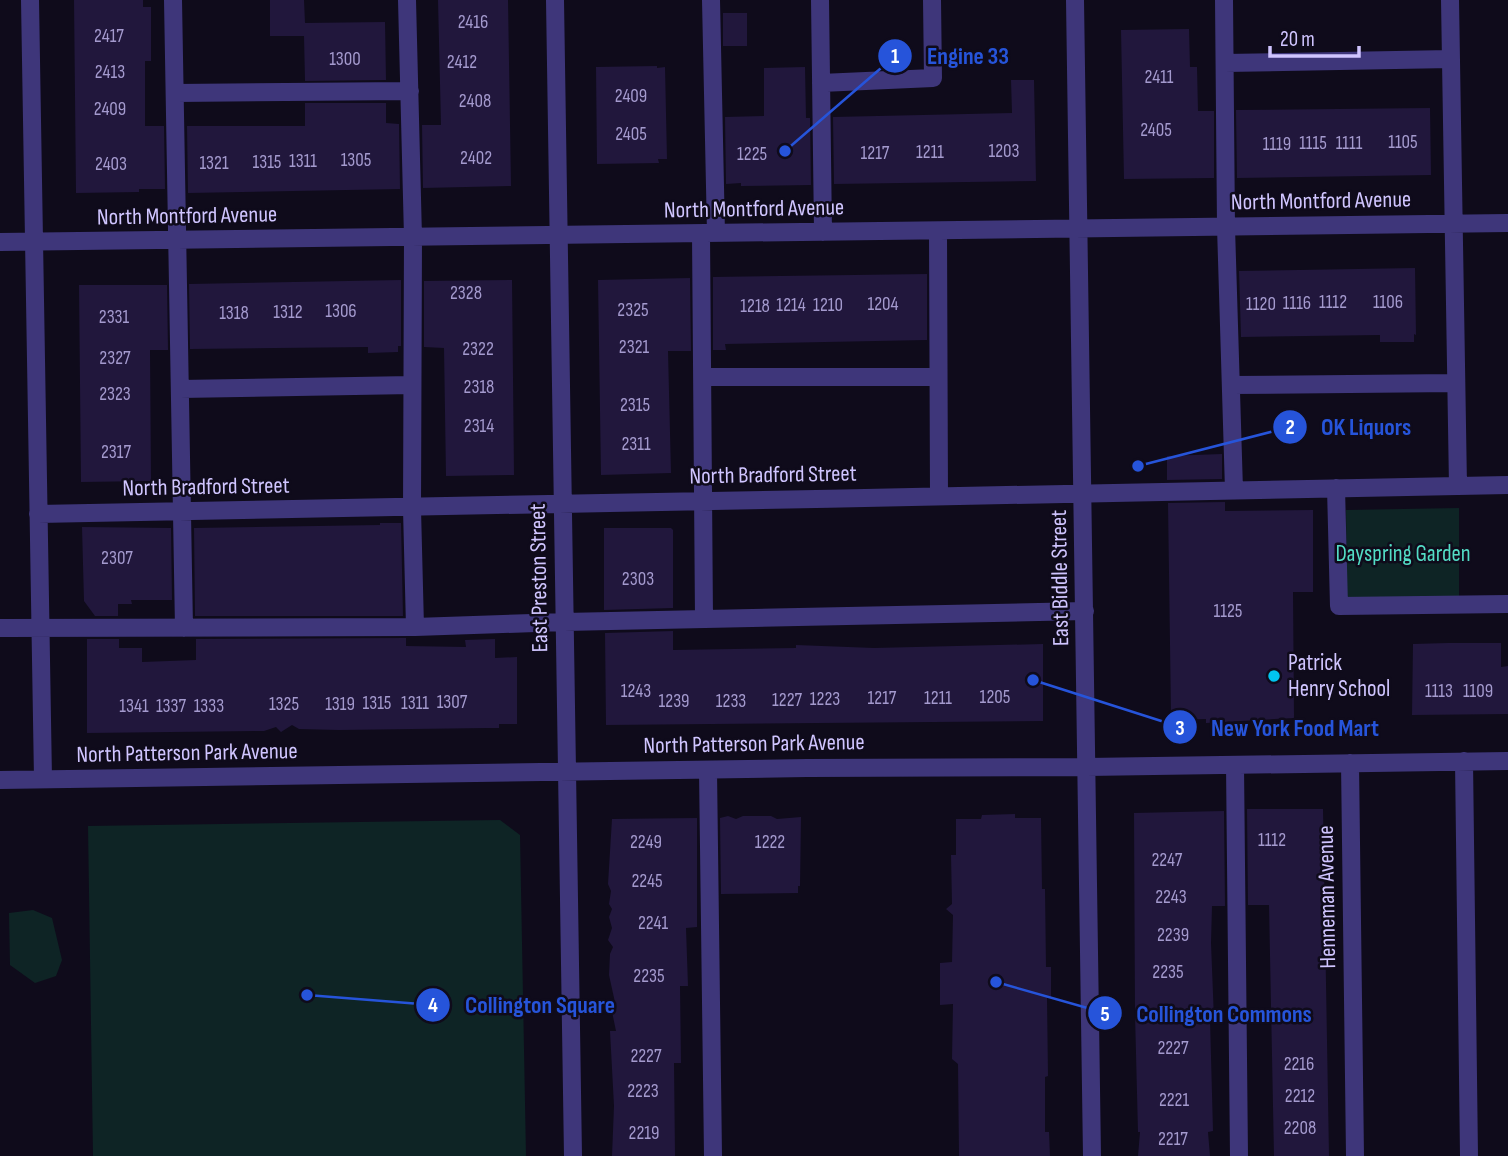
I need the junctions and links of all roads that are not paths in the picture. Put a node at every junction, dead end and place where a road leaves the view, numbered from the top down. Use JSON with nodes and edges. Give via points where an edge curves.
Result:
{"nodes":[{"id":1,"x":30,"y":0,"type":"edge"},
{"id":2,"x":173,"y":0,"type":"edge"},
{"id":3,"x":407,"y":0,"type":"edge"},
{"id":4,"x":555,"y":0,"type":"edge"},
{"id":5,"x":711,"y":0,"type":"edge"},
{"id":6,"x":820,"y":0,"type":"edge"},
{"id":7,"x":932,"y":0,"type":"edge"},
{"id":8,"x":1075,"y":0,"type":"edge"},
{"id":9,"x":1224,"y":0,"type":"edge"},
{"id":10,"x":1450,"y":0,"type":"edge"},
{"id":11,"x":1451,"y":59,"type":"junction"},
{"id":12,"x":1225,"y":63,"type":"junction"},
{"id":13,"x":821,"y":83,"type":"junction"},
{"id":14,"x":410,"y":91,"type":"junction"},
{"id":15,"x":176,"y":93,"type":"junction"},
{"id":16,"x":1508,"y":223,"type":"edge"},
{"id":17,"x":1455,"y":224,"type":"junction"},
{"id":18,"x":1226,"y":227,"type":"junction"},
{"id":19,"x":1079,"y":229,"type":"junction"},
{"id":20,"x":938,"y":231,"type":"junction"},
{"id":21,"x":823,"y":232,"type":"junction"},
{"id":22,"x":709,"y":234,"type":"junction"},
{"id":23,"x":559,"y":236,"type":"junction"},
{"id":24,"x":413,"y":237,"type":"junction"},
{"id":25,"x":177,"y":240,"type":"junction"},
{"id":26,"x":0,"y":242,"type":"edge"},
{"id":27,"x":34,"y":242,"type":"junction"},
{"id":28,"x":703,"y":377,"type":"junction"},
{"id":29,"x":938,"y":377,"type":"junction"},
{"id":30,"x":1456,"y":383,"type":"junction"},
{"id":31,"x":412,"y":385,"type":"junction"},
{"id":32,"x":1231,"y":385,"type":"junction"},
{"id":33,"x":180,"y":389,"type":"junction"},
{"id":34,"x":1508,"y":485,"type":"edge"},
{"id":35,"x":1458,"y":486,"type":"junction"},
{"id":36,"x":1336,"y":488,"type":"junction"},
{"id":37,"x":1234,"y":490,"type":"junction"},
{"id":38,"x":1083,"y":495,"type":"junction"},
{"id":39,"x":939,"y":496,"type":"junction"},
{"id":40,"x":703,"y":500,"type":"junction"},
{"id":41,"x":563,"y":504,"type":"junction"},
{"id":42,"x":412,"y":509,"type":"junction"},
{"id":43,"x":182,"y":512,"type":"junction"},
{"id":44,"x":38,"y":514,"type":"junction"},
{"id":45,"x":1508,"y":604,"type":"edge"},
{"id":46,"x":1084,"y":611,"type":"junction"},
{"id":47,"x":705,"y":619,"type":"junction"},
{"id":48,"x":564,"y":622,"type":"junction"},
{"id":49,"x":0,"y":628,"type":"edge"},
{"id":50,"x":40,"y":628,"type":"junction"},
{"id":51,"x":184,"y":628,"type":"junction"},
{"id":52,"x":415,"y":628,"type":"junction"},
{"id":53,"x":1464,"y":761,"type":"junction"},
{"id":54,"x":1508,"y":761,"type":"edge"},
{"id":55,"x":1350,"y":763,"type":"junction"},
{"id":56,"x":1235,"y":765,"type":"junction"},
{"id":57,"x":1087,"y":767,"type":"junction"},
{"id":58,"x":708,"y":770,"type":"junction"},
{"id":59,"x":566,"y":771,"type":"junction"},
{"id":60,"x":43,"y":779,"type":"junction"},
{"id":61,"x":0,"y":780,"type":"edge"},
{"id":62,"x":573,"y":1156,"type":"edge"},
{"id":63,"x":713,"y":1156,"type":"edge"},
{"id":64,"x":1092,"y":1156,"type":"edge"},
{"id":65,"x":1239,"y":1156,"type":"edge"},
{"id":66,"x":1354,"y":1156,"type":"edge"},
{"id":67,"x":1469,"y":1156,"type":"edge"}],
"edges":[{"from":1,"to":27,"type":"street"},
{"from":2,"to":15,"type":"street"},
{"from":3,"to":14,"type":"street"},
{"from":4,"to":23,"type":"street","name":"East Preston Street"},
{"from":5,"to":22,"type":"street"},
{"from":6,"to":13,"type":"street"},
{"from":7,"to":13,"type":"street","via":[[933,78]]},
{"from":8,"to":19,"type":"street","name":"East Biddle Street"},
{"from":9,"to":12,"type":"street"},
{"from":10,"to":11,"type":"street"},
{"from":11,"to":12,"type":"street"},
{"from":11,"to":17,"type":"street"},
{"from":12,"to":18,"type":"street"},
{"from":13,"to":21,"type":"street"},
{"from":14,"to":15,"type":"street"},
{"from":14,"to":24,"type":"street"},
{"from":15,"to":25,"type":"street"},
{"from":16,"to":17,"type":"street","name":"North Montford Avenue"},
{"from":17,"to":18,"type":"street","name":"North Montford Avenue"},
{"from":17,"to":30,"type":"street"},
{"from":18,"to":19,"type":"street","name":"North Montford Avenue"},
{"from":18,"to":32,"type":"street"},
{"from":19,"to":20,"type":"street","name":"North Montford Avenue"},
{"from":19,"to":38,"type":"street","name":"East Biddle Street"},
{"from":20,"to":21,"type":"street","name":"North Montford Avenue"},
{"from":20,"to":29,"type":"street"},
{"from":21,"to":22,"type":"street","name":"North Montford Avenue"},
{"from":22,"to":23,"type":"street","name":"North Montford Avenue"},
{"from":22,"to":28,"type":"street"},
{"from":23,"to":24,"type":"street","name":"North Montford Avenue"},
{"from":23,"to":41,"type":"street","name":"East Preston Street"},
{"from":24,"to":25,"type":"street","name":"North Montford Avenue"},
{"from":24,"to":31,"type":"street"},
{"from":25,"to":27,"type":"street","name":"North Montford Avenue"},
{"from":25,"to":33,"type":"street"},
{"from":26,"to":27,"type":"street","name":"North Montford Avenue"},
{"from":27,"to":44,"type":"street"},
{"from":28,"to":29,"type":"street"},
{"from":28,"to":40,"type":"street"},
{"from":29,"to":39,"type":"street"},
{"from":30,"to":32,"type":"street"},
{"from":30,"to":35,"type":"street"},
{"from":31,"to":33,"type":"street"},
{"from":31,"to":42,"type":"street"},
{"from":32,"to":37,"type":"street"},
{"from":33,"to":43,"type":"street"},
{"from":34,"to":35,"type":"street","name":"North Bradford Street"},
{"from":35,"to":36,"type":"street","name":"North Bradford Street"},
{"from":36,"to":37,"type":"street","name":"North Bradford Street"},
{"from":36,"to":45,"type":"street","via":[[1339,606]]},
{"from":37,"to":38,"type":"street","name":"North Bradford Street"},
{"from":38,"to":39,"type":"street","name":"North Bradford Street"},
{"from":38,"to":46,"type":"street","name":"East Biddle Street"},
{"from":39,"to":40,"type":"street","name":"North Bradford Street"},
{"from":40,"to":41,"type":"street","name":"North Bradford Street"},
{"from":40,"to":47,"type":"street"},
{"from":41,"to":42,"type":"street","name":"North Bradford Street"},
{"from":41,"to":48,"type":"street","name":"East Preston Street"},
{"from":42,"to":43,"type":"street","name":"North Bradford Street"},
{"from":42,"to":52,"type":"street"},
{"from":43,"to":44,"type":"street","name":"North Bradford Street"},
{"from":43,"to":51,"type":"street"},
{"from":44,"to":50,"type":"street"},
{"from":46,"to":47,"type":"street"},
{"from":46,"to":57,"type":"street","name":"East Biddle Street"},
{"from":47,"to":48,"type":"street"},
{"from":48,"to":52,"type":"street"},
{"from":48,"to":59,"type":"street","name":"East Preston Street"},
{"from":49,"to":50,"type":"street"},
{"from":50,"to":51,"type":"street"},
{"from":50,"to":60,"type":"street"},
{"from":51,"to":52,"type":"street"},
{"from":53,"to":54,"type":"street","name":"North Patterson Park Avenue"},
{"from":53,"to":55,"type":"street","name":"North Patterson Park Avenue"},
{"from":53,"to":67,"type":"street"},
{"from":55,"to":56,"type":"street","name":"North Patterson Park Avenue"},
{"from":55,"to":66,"type":"street","name":"Henneman Avenue"},
{"from":56,"to":57,"type":"street","name":"North Patterson Park Avenue"},
{"from":56,"to":65,"type":"street"},
{"from":57,"to":58,"type":"street","name":"North Patterson Park Avenue"},
{"from":57,"to":64,"type":"street","name":"East Biddle Street"},
{"from":58,"to":59,"type":"street","name":"North Patterson Park Avenue"},
{"from":58,"to":63,"type":"street"},
{"from":59,"to":60,"type":"street","name":"North Patterson Park Avenue"},
{"from":59,"to":62,"type":"street","name":"East Preston Street"},
{"from":60,"to":61,"type":"street","name":"North Patterson Park Avenue"}]}
